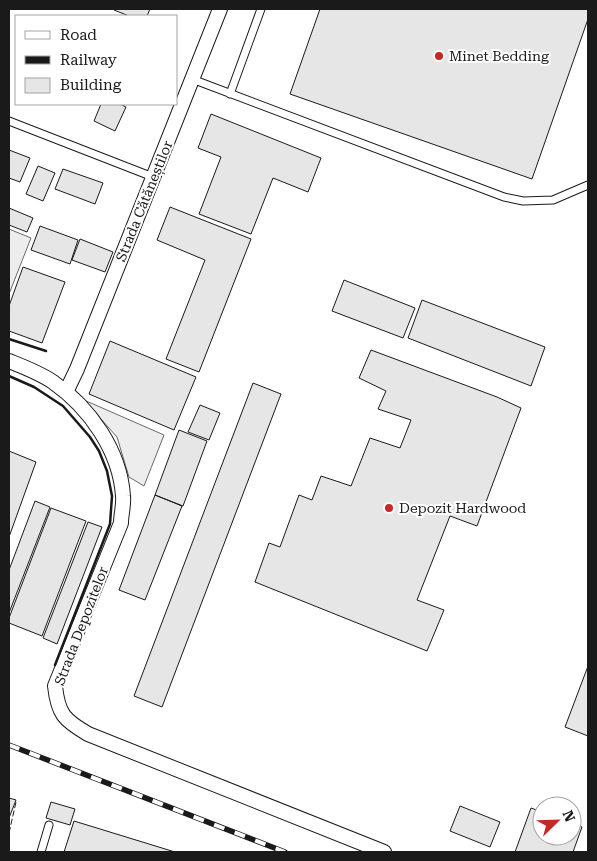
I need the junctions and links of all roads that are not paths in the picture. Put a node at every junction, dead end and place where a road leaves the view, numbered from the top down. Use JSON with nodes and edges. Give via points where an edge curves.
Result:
{"nodes":[{"id":1,"x":220,"y":9,"type":"edge"},
{"id":2,"x":261,"y":9,"type":"edge"},
{"id":3,"x":192,"y":79,"type":"junction"},
{"id":4,"x":230,"y":94,"type":"junction"},
{"id":5,"x":9,"y":121,"type":"edge"},
{"id":6,"x":153,"y":177,"type":"junction"},
{"id":7,"x":588,"y":185,"type":"edge"},
{"id":8,"x":9,"y":360,"type":"edge"},
{"id":9,"x":66,"y":392,"type":"junction"},
{"id":10,"x":48,"y":824,"type":"dead end"},
{"id":11,"x":41,"y":852,"type":"edge"},
{"id":12,"x":384,"y":852,"type":"edge"}],
"edges":[{"from":1,"to":3,"type":"street","name":"Strada Cătăneștilor"},
{"from":2,"to":4,"type":"lane"},
{"from":3,"to":4,"type":"lane"},
{"from":3,"to":6,"type":"street","name":"Strada Cătăneștilor"},
{"from":4,"to":7,"type":"lane","via":[[504,197],[523,201],[553,200]]},
{"from":5,"to":6,"type":"lane"},
{"from":6,"to":9,"type":"street","name":"Strada Cătăneștilor"},
{"from":8,"to":9,"type":"street","name":"Strada Depozitelor","via":[[52,381]]},
{"from":9,"to":12,"type":"street","name":"Strada Depozitelor","via":[[105,440],[119,472],[123,498],[120,523],[55,686],[61,712],[71,724],[88,734]]},
{"from":10,"to":11,"type":"lane"}]}
